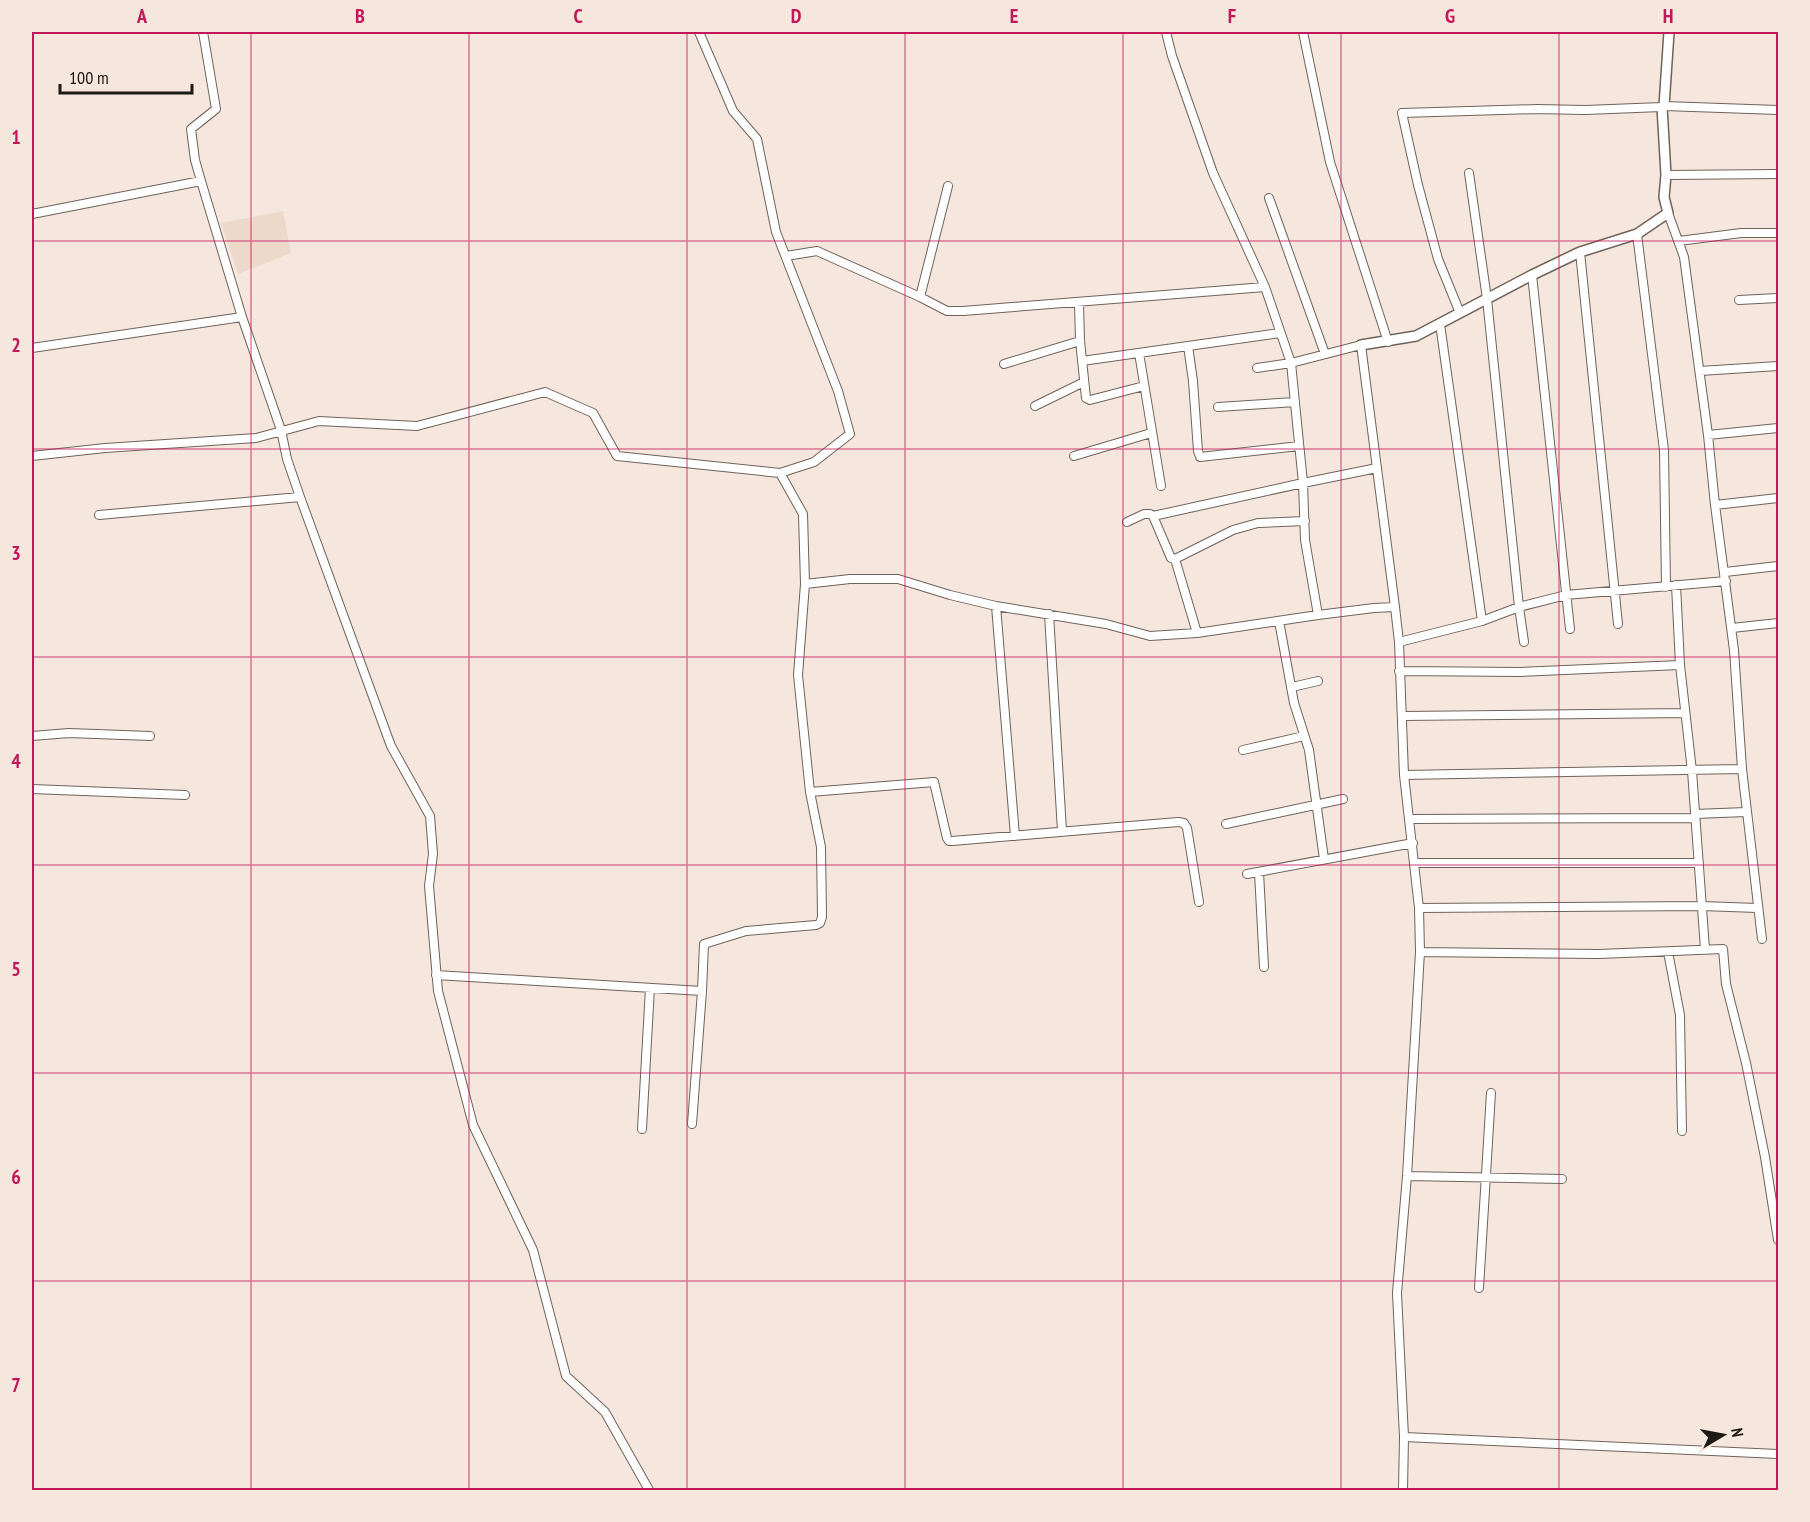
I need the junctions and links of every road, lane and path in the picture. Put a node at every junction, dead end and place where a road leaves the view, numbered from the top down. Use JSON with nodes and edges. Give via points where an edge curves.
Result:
{"nodes":[{"id":1,"x":203,"y":32,"type":"edge"},
{"id":2,"x":699,"y":32,"type":"edge"},
{"id":3,"x":1166,"y":32,"type":"edge"},
{"id":4,"x":1304,"y":32,"type":"edge"},
{"id":5,"x":1669,"y":32,"type":"edge"},
{"id":6,"x":1663,"y":107,"type":"junction"},
{"id":7,"x":1779,"y":110,"type":"edge"},
{"id":8,"x":1469,"y":173,"type":"dead end"},
{"id":9,"x":1779,"y":174,"type":"edge"},
{"id":10,"x":1666,"y":175,"type":"junction"},
{"id":11,"x":201,"y":181,"type":"junction"},
{"id":12,"x":948,"y":186,"type":"dead end"},
{"id":13,"x":1269,"y":198,"type":"dead end"},
{"id":14,"x":1668,"y":213,"type":"junction"},
{"id":15,"x":32,"y":214,"type":"edge"},
{"id":16,"x":1779,"y":233,"type":"edge"},
{"id":17,"x":1637,"y":234,"type":"junction"},
{"id":18,"x":1679,"y":241,"type":"junction"},
{"id":19,"x":1580,"y":252,"type":"junction"},
{"id":20,"x":786,"y":256,"type":"junction"},
{"id":21,"x":1532,"y":275,"type":"junction"},
{"id":22,"x":1265,"y":287,"type":"junction"},
{"id":23,"x":920,"y":297,"type":"junction"},
{"id":24,"x":1779,"y":298,"type":"edge"},
{"id":25,"x":1486,"y":299,"type":"junction"},
{"id":26,"x":1739,"y":300,"type":"dead end"},
{"id":27,"x":1079,"y":303,"type":"junction"},
{"id":28,"x":1460,"y":313,"type":"junction"},
{"id":29,"x":242,"y":317,"type":"junction"},
{"id":30,"x":1440,"y":324,"type":"junction"},
{"id":31,"x":1280,"y":333,"type":"junction"},
{"id":32,"x":1080,"y":341,"type":"junction"},
{"id":33,"x":1388,"y":342,"type":"junction"},
{"id":34,"x":1361,"y":345,"type":"junction"},
{"id":35,"x":1188,"y":346,"type":"junction"},
{"id":36,"x":32,"y":348,"type":"edge"},
{"id":37,"x":1139,"y":353,"type":"junction"},
{"id":38,"x":1325,"y":354,"type":"junction"},
{"id":39,"x":1082,"y":361,"type":"junction"},
{"id":40,"x":1291,"y":363,"type":"junction"},
{"id":41,"x":1004,"y":364,"type":"dead end"},
{"id":42,"x":1779,"y":366,"type":"edge"},
{"id":43,"x":1257,"y":368,"type":"dead end"},
{"id":44,"x":1700,"y":371,"type":"junction"},
{"id":45,"x":1084,"y":382,"type":"junction"},
{"id":46,"x":1144,"y":386,"type":"junction"},
{"id":47,"x":1295,"y":402,"type":"junction"},
{"id":48,"x":1035,"y":406,"type":"dead end"},
{"id":49,"x":1218,"y":407,"type":"dead end"},
{"id":50,"x":1779,"y":428,"type":"edge"},
{"id":51,"x":281,"y":430,"type":"junction"},
{"id":52,"x":1151,"y":433,"type":"junction"},
{"id":53,"x":1708,"y":435,"type":"junction"},
{"id":54,"x":1299,"y":446,"type":"junction"},
{"id":55,"x":32,"y":456,"type":"edge"},
{"id":56,"x":1074,"y":456,"type":"dead end"},
{"id":57,"x":1377,"y":468,"type":"junction"},
{"id":58,"x":780,"y":473,"type":"junction"},
{"id":59,"x":1302,"y":483,"type":"junction"},
{"id":60,"x":1161,"y":486,"type":"dead end"},
{"id":61,"x":300,"y":497,"type":"junction"},
{"id":62,"x":1779,"y":498,"type":"edge"},
{"id":63,"x":1715,"y":505,"type":"junction"},
{"id":64,"x":99,"y":515,"type":"dead end"},
{"id":65,"x":1153,"y":516,"type":"junction"},
{"id":66,"x":1305,"y":521,"type":"junction"},
{"id":67,"x":1127,"y":522,"type":"dead end"},
{"id":68,"x":1175,"y":559,"type":"junction"},
{"id":69,"x":1779,"y":566,"type":"edge"},
{"id":70,"x":1726,"y":576,"type":"junction"},
{"id":71,"x":805,"y":584,"type":"junction"},
{"id":72,"x":1676,"y":585,"type":"junction"},
{"id":73,"x":1666,"y":587,"type":"junction"},
{"id":74,"x":1616,"y":591,"type":"junction"},
{"id":75,"x":1566,"y":596,"type":"junction"},
{"id":76,"x":996,"y":606,"type":"junction"},
{"id":77,"x":1395,"y":607,"type":"junction"},
{"id":78,"x":1519,"y":607,"type":"junction"},
{"id":79,"x":1049,"y":614,"type":"junction"},
{"id":80,"x":1318,"y":615,"type":"junction"},
{"id":81,"x":1279,"y":621,"type":"junction"},
{"id":82,"x":1482,"y":621,"type":"junction"},
{"id":83,"x":1779,"y":623,"type":"edge"},
{"id":84,"x":1618,"y":624,"type":"dead end"},
{"id":85,"x":1732,"y":628,"type":"junction"},
{"id":86,"x":1570,"y":629,"type":"dead end"},
{"id":87,"x":1197,"y":633,"type":"junction"},
{"id":88,"x":1399,"y":642,"type":"junction"},
{"id":89,"x":1524,"y":642,"type":"dead end"},
{"id":90,"x":1680,"y":665,"type":"junction"},
{"id":91,"x":1399,"y":671,"type":"junction"},
{"id":92,"x":1318,"y":681,"type":"dead end"},
{"id":93,"x":1292,"y":687,"type":"junction"},
{"id":94,"x":1685,"y":712,"type":"junction"},
{"id":95,"x":1402,"y":716,"type":"junction"},
{"id":96,"x":32,"y":736,"type":"edge"},
{"id":97,"x":150,"y":736,"type":"dead end"},
{"id":98,"x":1304,"y":736,"type":"junction"},
{"id":99,"x":1243,"y":750,"type":"dead end"},
{"id":100,"x":1742,"y":770,"type":"junction"},
{"id":101,"x":1692,"y":771,"type":"junction"},
{"id":102,"x":1404,"y":775,"type":"junction"},
{"id":103,"x":32,"y":789,"type":"edge"},
{"id":104,"x":810,"y":792,"type":"junction"},
{"id":105,"x":185,"y":795,"type":"dead end"},
{"id":106,"x":1342,"y":800,"type":"dead end"},
{"id":107,"x":1317,"y":806,"type":"junction"},
{"id":108,"x":1746,"y":812,"type":"junction"},
{"id":109,"x":1695,"y":816,"type":"junction"},
{"id":110,"x":1409,"y":819,"type":"junction"},
{"id":111,"x":1226,"y":824,"type":"dead end"},
{"id":112,"x":1062,"y":831,"type":"junction"},
{"id":113,"x":1015,"y":836,"type":"junction"},
{"id":114,"x":1413,"y":843,"type":"junction"},
{"id":115,"x":1324,"y":859,"type":"junction"},
{"id":116,"x":1414,"y":863,"type":"junction"},
{"id":117,"x":1699,"y":863,"type":"junction"},
{"id":118,"x":1259,"y":872,"type":"junction"},
{"id":119,"x":1247,"y":874,"type":"dead end"},
{"id":120,"x":1199,"y":902,"type":"dead end"},
{"id":121,"x":1702,"y":906,"type":"junction"},
{"id":122,"x":1419,"y":908,"type":"junction"},
{"id":123,"x":1757,"y":908,"type":"junction"},
{"id":124,"x":1762,"y":939,"type":"dead end"},
{"id":125,"x":1705,"y":949,"type":"junction"},
{"id":126,"x":1420,"y":952,"type":"junction"},
{"id":127,"x":1668,"y":952,"type":"junction"},
{"id":128,"x":1264,"y":967,"type":"dead end"},
{"id":129,"x":436,"y":975,"type":"junction"},
{"id":130,"x":650,"y":988,"type":"junction"},
{"id":131,"x":702,"y":991,"type":"junction"},
{"id":132,"x":1491,"y":1093,"type":"dead end"},
{"id":133,"x":692,"y":1124,"type":"dead end"},
{"id":134,"x":642,"y":1129,"type":"dead end"},
{"id":135,"x":1682,"y":1131,"type":"dead end"},
{"id":136,"x":1407,"y":1176,"type":"junction"},
{"id":137,"x":1485,"y":1177,"type":"junction"},
{"id":138,"x":1562,"y":1179,"type":"dead end"},
{"id":139,"x":1779,"y":1240,"type":"edge"},
{"id":140,"x":1479,"y":1288,"type":"dead end"},
{"id":141,"x":1404,"y":1437,"type":"junction"},
{"id":142,"x":1779,"y":1454,"type":"edge"},
{"id":143,"x":649,"y":1491,"type":"edge"},
{"id":144,"x":1404,"y":1491,"type":"edge"}],
"edges":[{"from":1,"to":11,"type":"street","via":[[216,109],[191,129]]},
{"from":2,"to":20,"type":"street","via":[[733,111],[757,139],[776,232]]},
{"from":3,"to":22,"type":"street","via":[[1213,173]]},
{"from":4,"to":33,"type":"street","via":[[1330,162]]},
{"from":5,"to":6,"type":"street"},
{"from":6,"to":7,"type":"street"},
{"from":6,"to":10,"type":"street"},
{"from":6,"to":28,"type":"street","via":[[1402,112],[1438,259]]},
{"from":8,"to":25,"type":"street"},
{"from":9,"to":10,"type":"street"},
{"from":10,"to":14,"type":"street","via":[[1664,197]]},
{"from":11,"to":15,"type":"street"},
{"from":11,"to":29,"type":"street"},
{"from":12,"to":23,"type":"street"},
{"from":13,"to":38,"type":"street"},
{"from":14,"to":17,"type":"street"},
{"from":14,"to":18,"type":"street"},
{"from":16,"to":18,"type":"street","via":[[1741,233]]},
{"from":17,"to":19,"type":"street"},
{"from":17,"to":73,"type":"street","via":[[1664,450]]},
{"from":18,"to":44,"type":"street"},
{"from":19,"to":21,"type":"street"},
{"from":19,"to":74,"type":"street"},
{"from":20,"to":23,"type":"street","via":[[816,251]]},
{"from":20,"to":58,"type":"street","via":[[838,391],[850,434],[814,462]]},
{"from":21,"to":25,"type":"street"},
{"from":21,"to":75,"type":"street"},
{"from":22,"to":27,"type":"street"},
{"from":22,"to":31,"type":"street"},
{"from":23,"to":27,"type":"street","via":[[955,311]]},
{"from":24,"to":26,"type":"street"},
{"from":25,"to":28,"type":"street"},
{"from":25,"to":78,"type":"street"},
{"from":27,"to":32,"type":"street"},
{"from":28,"to":30,"type":"street"},
{"from":29,"to":36,"type":"street"},
{"from":29,"to":51,"type":"street"},
{"from":30,"to":33,"type":"street","via":[[1416,336]]},
{"from":30,"to":82,"type":"street"},
{"from":31,"to":35,"type":"street"},
{"from":31,"to":40,"type":"street"},
{"from":32,"to":39,"type":"street"},
{"from":32,"to":41,"type":"street"},
{"from":33,"to":34,"type":"street"},
{"from":34,"to":38,"type":"street"},
{"from":34,"to":57,"type":"street"},
{"from":35,"to":37,"type":"street"},
{"from":35,"to":54,"type":"street","via":[[1200,457]]},
{"from":37,"to":39,"type":"street"},
{"from":37,"to":46,"type":"street"},
{"from":38,"to":40,"type":"street"},
{"from":39,"to":45,"type":"street"},
{"from":40,"to":43,"type":"street"},
{"from":40,"to":47,"type":"street"},
{"from":42,"to":44,"type":"street"},
{"from":44,"to":53,"type":"street"},
{"from":45,"to":46,"type":"street","via":[[1085,396],[1090,400]]},
{"from":45,"to":48,"type":"street"},
{"from":46,"to":52,"type":"street"},
{"from":47,"to":49,"type":"street"},
{"from":47,"to":54,"type":"street"},
{"from":50,"to":53,"type":"street"},
{"from":51,"to":55,"type":"street","via":[[256,438]]},
{"from":51,"to":58,"type":"street","via":[[319,421],[417,426],[544,392],[593,413],[617,456]]},
{"from":51,"to":61,"type":"street"},
{"from":52,"to":56,"type":"street"},
{"from":52,"to":60,"type":"street"},
{"from":53,"to":63,"type":"street"},
{"from":54,"to":59,"type":"street"},
{"from":57,"to":59,"type":"street"},
{"from":57,"to":77,"type":"street"},
{"from":58,"to":71,"type":"street","via":[[802,514]]},
{"from":59,"to":65,"type":"street"},
{"from":59,"to":66,"type":"street"},
{"from":61,"to":64,"type":"street"},
{"from":61,"to":129,"type":"street","via":[[391,746],[430,816],[433,854],[429,886]]},
{"from":62,"to":63,"type":"street"},
{"from":63,"to":70,"type":"street"},
{"from":65,"to":67,"type":"street","via":[[1144,514]]},
{"from":65,"to":68,"type":"street","via":[[1171,558]]},
{"from":66,"to":68,"type":"street","via":[[1233,530]]},
{"from":66,"to":80,"type":"street"},
{"from":68,"to":87,"type":"street"},
{"from":69,"to":70,"type":"street"},
{"from":70,"to":72,"type":"street"},
{"from":70,"to":85,"type":"street"},
{"from":71,"to":76,"type":"street","via":[[898,579]]},
{"from":71,"to":104,"type":"street","via":[[798,675]]},
{"from":72,"to":73,"type":"street"},
{"from":72,"to":90,"type":"street"},
{"from":73,"to":74,"type":"street"},
{"from":74,"to":75,"type":"street"},
{"from":74,"to":84,"type":"street"},
{"from":75,"to":78,"type":"street"},
{"from":75,"to":86,"type":"street"},
{"from":76,"to":79,"type":"street"},
{"from":76,"to":113,"type":"street"},
{"from":77,"to":80,"type":"street"},
{"from":77,"to":88,"type":"street"},
{"from":78,"to":82,"type":"street"},
{"from":78,"to":89,"type":"street"},
{"from":79,"to":87,"type":"street","via":[[1150,636]]},
{"from":79,"to":112,"type":"street"},
{"from":80,"to":81,"type":"street"},
{"from":81,"to":87,"type":"street"},
{"from":81,"to":93,"type":"street"},
{"from":82,"to":88,"type":"street"},
{"from":83,"to":85,"type":"street"},
{"from":85,"to":100,"type":"street"},
{"from":88,"to":91,"type":"street"},
{"from":90,"to":91,"type":"street","via":[[1521,672]]},
{"from":90,"to":94,"type":"street"},
{"from":91,"to":95,"type":"street"},
{"from":92,"to":93,"type":"street"},
{"from":93,"to":98,"type":"street"},
{"from":94,"to":95,"type":"street"},
{"from":94,"to":101,"type":"street"},
{"from":95,"to":102,"type":"street"},
{"from":96,"to":97,"type":"street"},
{"from":98,"to":99,"type":"street"},
{"from":98,"to":107,"type":"street"},
{"from":100,"to":101,"type":"street"},
{"from":100,"to":108,"type":"street"},
{"from":101,"to":102,"type":"street"},
{"from":101,"to":109,"type":"street"},
{"from":102,"to":110,"type":"street"},
{"from":103,"to":105,"type":"street"},
{"from":104,"to":113,"type":"street","via":[[934,782],[949,841]]},
{"from":104,"to":131,"type":"street","via":[[821,847],[820,922],[746,931],[704,944]]},
{"from":106,"to":107,"type":"street"},
{"from":107,"to":111,"type":"street"},
{"from":107,"to":115,"type":"street"},
{"from":108,"to":109,"type":"street"},
{"from":108,"to":123,"type":"street"},
{"from":109,"to":110,"type":"street"},
{"from":109,"to":117,"type":"street"},
{"from":110,"to":114,"type":"street"},
{"from":112,"to":113,"type":"street"},
{"from":112,"to":120,"type":"street","via":[[1184,823]]},
{"from":114,"to":115,"type":"street"},
{"from":114,"to":116,"type":"street"},
{"from":115,"to":118,"type":"street"},
{"from":116,"to":117,"type":"street"},
{"from":116,"to":122,"type":"street"},
{"from":117,"to":121,"type":"street"},
{"from":118,"to":119,"type":"street"},
{"from":118,"to":128,"type":"street"},
{"from":121,"to":122,"type":"street"},
{"from":121,"to":123,"type":"street"},
{"from":121,"to":125,"type":"street"},
{"from":122,"to":126,"type":"street"},
{"from":123,"to":124,"type":"street"},
{"from":125,"to":127,"type":"street"},
{"from":125,"to":139,"type":"street","via":[[1723,949],[1726,984],[1746,1063]]},
{"from":126,"to":127,"type":"street"},
{"from":126,"to":136,"type":"street"},
{"from":127,"to":135,"type":"street","via":[[1680,1015]]},
{"from":129,"to":130,"type":"street"},
{"from":129,"to":143,"type":"street","via":[[473,1125],[533,1250],[566,1376],[605,1412]]},
{"from":130,"to":131,"type":"street"},
{"from":130,"to":134,"type":"street"},
{"from":131,"to":133,"type":"street"},
{"from":132,"to":137,"type":"street"},
{"from":136,"to":137,"type":"street"},
{"from":136,"to":141,"type":"street","via":[[1397,1293]]},
{"from":137,"to":138,"type":"street"},
{"from":137,"to":140,"type":"street"},
{"from":141,"to":142,"type":"street"},
{"from":141,"to":144,"type":"street"}]}
